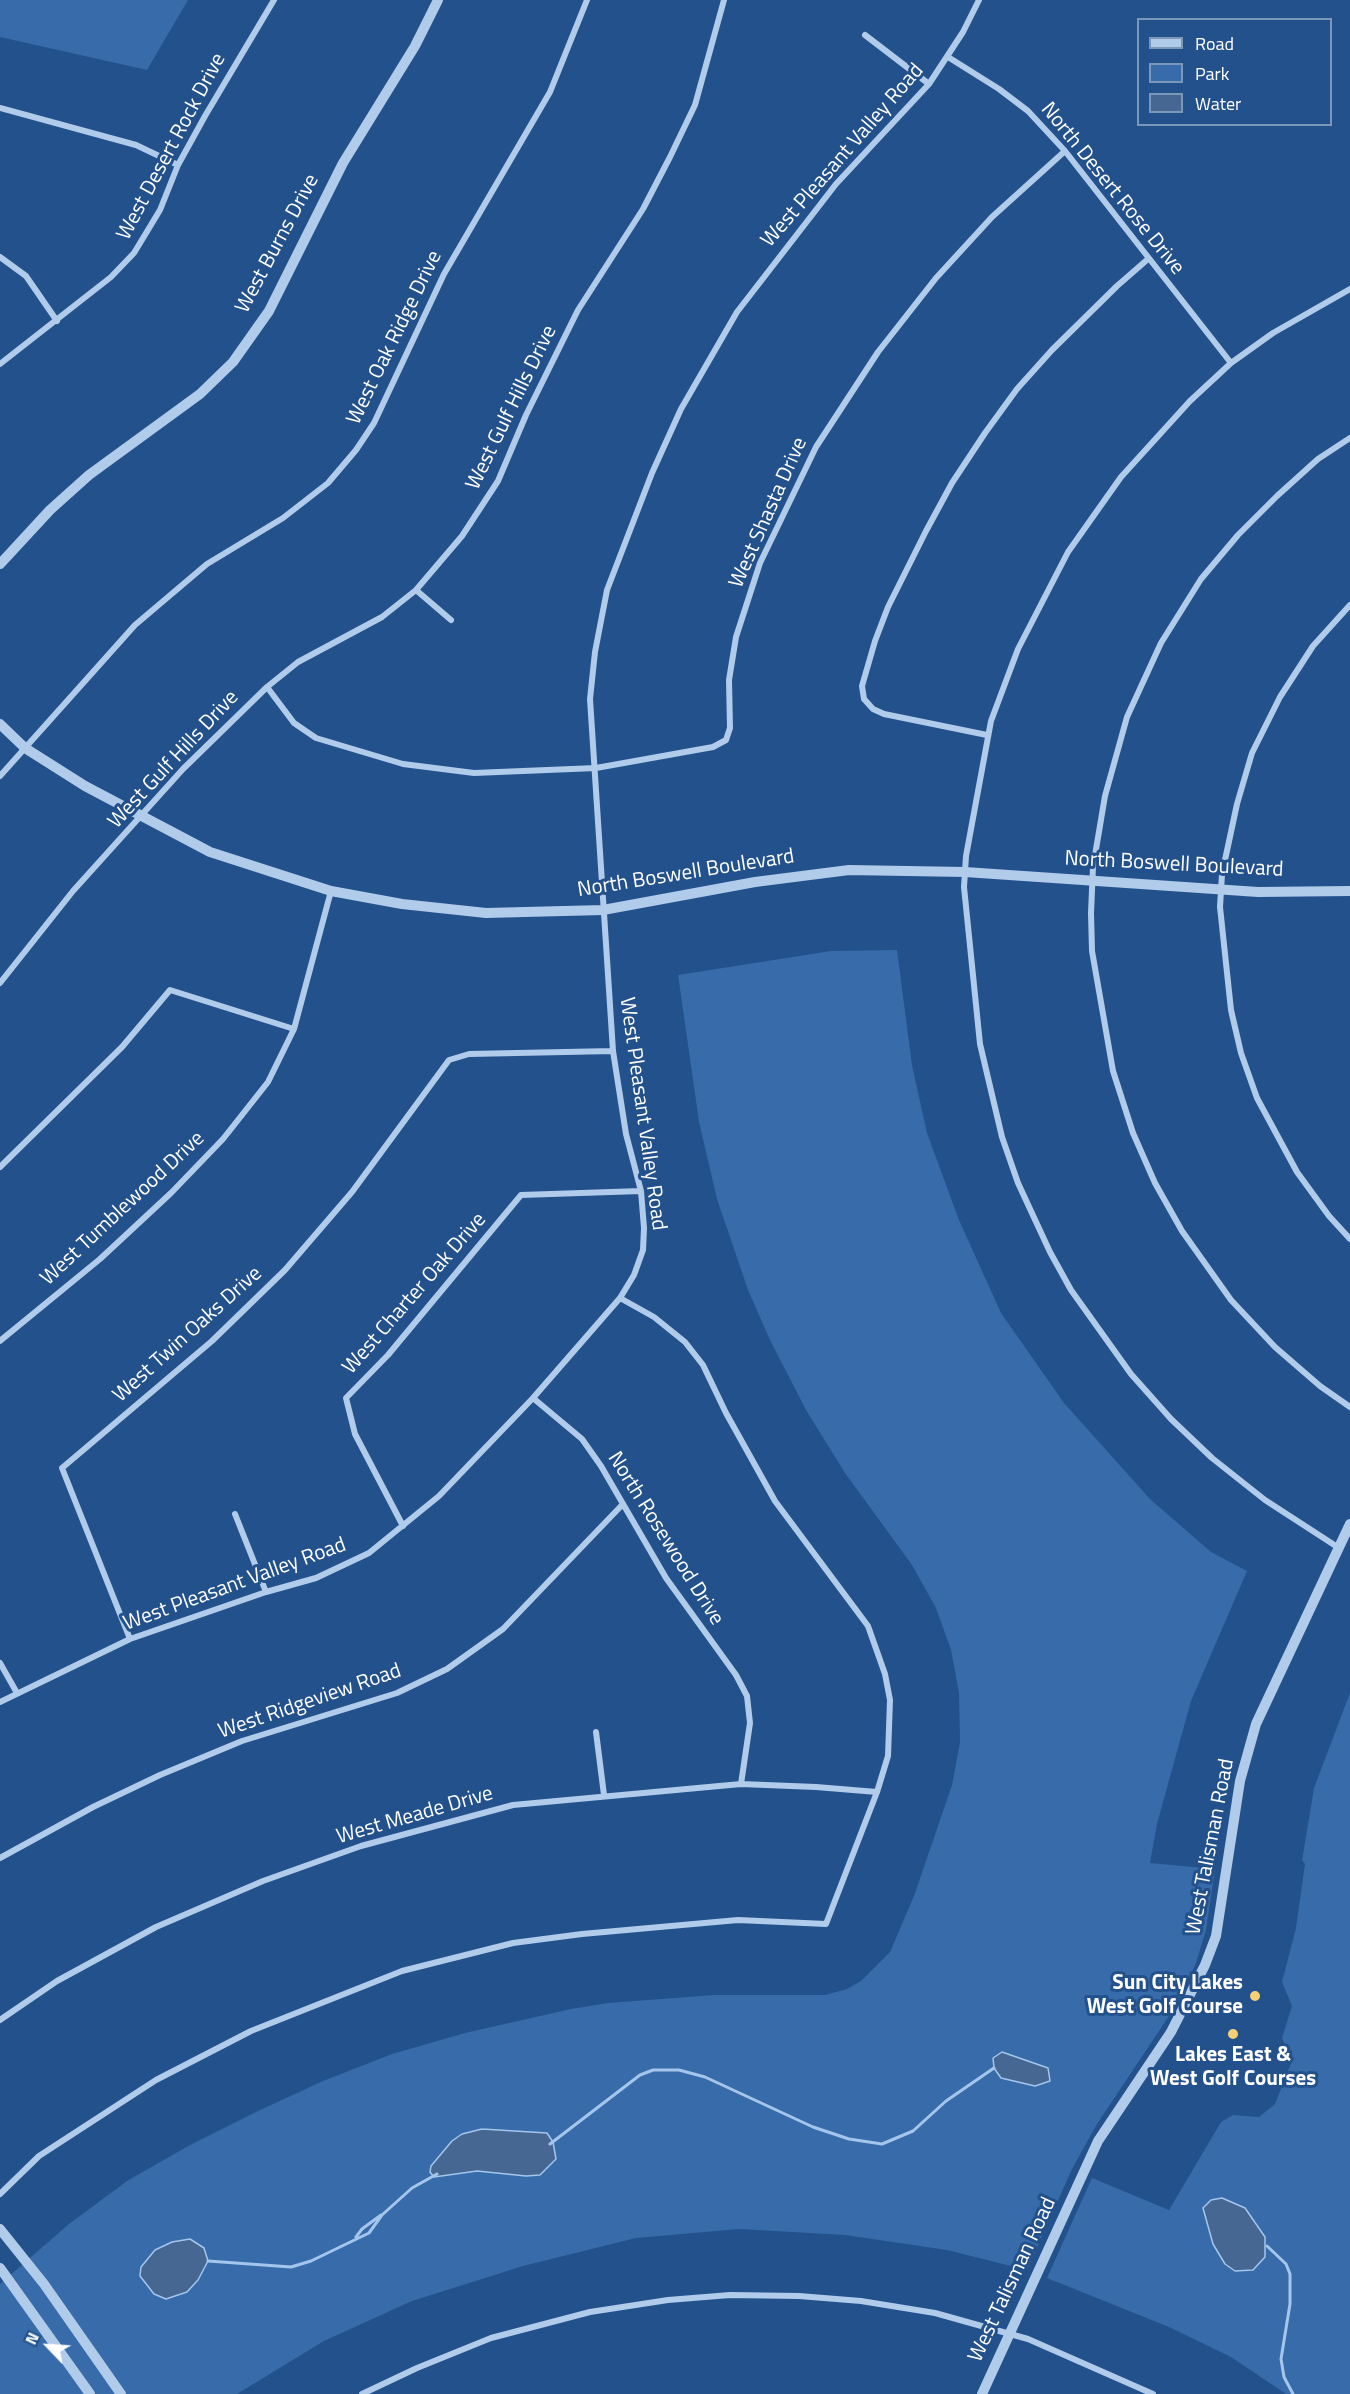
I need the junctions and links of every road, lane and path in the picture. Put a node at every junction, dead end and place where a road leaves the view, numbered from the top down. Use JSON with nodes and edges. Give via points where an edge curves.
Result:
{"nodes":[{"id":1,"x":274,"y":0,"type":"edge"},
{"id":2,"x":438,"y":0,"type":"edge"},
{"id":3,"x":587,"y":0,"type":"edge"},
{"id":4,"x":724,"y":0,"type":"edge"},
{"id":5,"x":979,"y":0,"type":"edge"},
{"id":6,"x":866,"y":35,"type":"dead end"},
{"id":7,"x":948,"y":57,"type":"junction"},
{"id":8,"x":929,"y":84,"type":"junction"},
{"id":9,"x":0,"y":108,"type":"edge"},
{"id":10,"x":1065,"y":151,"type":"junction"},
{"id":11,"x":178,"y":165,"type":"junction"},
{"id":12,"x":0,"y":257,"type":"edge"},
{"id":13,"x":1148,"y":259,"type":"junction"},
{"id":14,"x":1350,"y":289,"type":"edge"},
{"id":15,"x":57,"y":321,"type":"junction"},
{"id":16,"x":1231,"y":363,"type":"junction"},
{"id":17,"x":0,"y":364,"type":"edge"},
{"id":18,"x":1350,"y":438,"type":"edge"},
{"id":19,"x":0,"y":564,"type":"edge"},
{"id":20,"x":416,"y":591,"type":"junction"},
{"id":21,"x":1350,"y":604,"type":"edge"},
{"id":22,"x":451,"y":620,"type":"dead end"},
{"id":23,"x":267,"y":687,"type":"junction"},
{"id":24,"x":0,"y":724,"type":"edge"},
{"id":25,"x":987,"y":735,"type":"junction"},
{"id":26,"x":26,"y":748,"type":"junction"},
{"id":27,"x":596,"y":768,"type":"junction"},
{"id":28,"x":0,"y":776,"type":"edge"},
{"id":29,"x":142,"y":818,"type":"junction"},
{"id":30,"x":965,"y":872,"type":"junction"},
{"id":31,"x":1092,"y":881,"type":"junction"},
{"id":32,"x":1221,"y":890,"type":"junction"},
{"id":33,"x":331,"y":891,"type":"junction"},
{"id":34,"x":1350,"y":891,"type":"edge"},
{"id":35,"x":603,"y":910,"type":"junction"},
{"id":36,"x":0,"y":983,"type":"edge"},
{"id":37,"x":294,"y":1029,"type":"junction"},
{"id":38,"x":613,"y":1051,"type":"junction"},
{"id":39,"x":0,"y":1167,"type":"edge"},
{"id":40,"x":641,"y":1191,"type":"junction"},
{"id":41,"x":1350,"y":1239,"type":"edge"},
{"id":42,"x":620,"y":1298,"type":"junction"},
{"id":43,"x":0,"y":1341,"type":"edge"},
{"id":44,"x":533,"y":1398,"type":"junction"},
{"id":45,"x":1350,"y":1407,"type":"edge"},
{"id":46,"x":623,"y":1504,"type":"junction"},
{"id":47,"x":235,"y":1514,"type":"dead end"},
{"id":48,"x":1350,"y":1524,"type":"edge"},
{"id":49,"x":403,"y":1526,"type":"junction"},
{"id":50,"x":1338,"y":1548,"type":"junction"},
{"id":51,"x":266,"y":1592,"type":"junction"},
{"id":52,"x":130,"y":1640,"type":"junction"},
{"id":53,"x":0,"y":1663,"type":"edge"},
{"id":54,"x":16,"y":1693,"type":"junction"},
{"id":55,"x":0,"y":1702,"type":"edge"},
{"id":56,"x":596,"y":1732,"type":"dead end"},
{"id":57,"x":741,"y":1784,"type":"junction"},
{"id":58,"x":877,"y":1792,"type":"junction"},
{"id":59,"x":604,"y":1795,"type":"junction"},
{"id":60,"x":0,"y":1858,"type":"edge"},
{"id":61,"x":0,"y":2020,"type":"edge"},
{"id":62,"x":0,"y":2194,"type":"edge"},
{"id":63,"x":0,"y":2229,"type":"edge"},
{"id":64,"x":0,"y":2268,"type":"edge"},
{"id":65,"x":1010,"y":2333,"type":"junction"},
{"id":66,"x":90,"y":2394,"type":"edge"},
{"id":67,"x":121,"y":2394,"type":"edge"},
{"id":68,"x":363,"y":2394,"type":"edge"},
{"id":69,"x":982,"y":2394,"type":"edge"},
{"id":70,"x":1153,"y":2394,"type":"edge"}],
"edges":[{"from":1,"to":11,"type":"street","name":"West Desert Rock Drive"},
{"from":2,"to":19,"type":"street","name":"West Burns Drive","via":[[415,46],[343,163],[269,311],[233,362],[200,394],[89,475]]},
{"from":3,"to":26,"type":"street","name":"West Oak Ridge Drive","via":[[550,92],[444,274],[374,423],[356,450],[328,483],[283,518],[207,564],[135,625]]},
{"from":4,"to":20,"type":"street","name":"West Gulf Hills Drive","via":[[695,105],[643,209],[578,310],[498,481],[462,536]]},
{"from":5,"to":7,"type":"street","name":"West Pleasant Valley Road"},
{"from":6,"to":8,"type":"street"},
{"from":7,"to":8,"type":"street","name":"West Pleasant Valley Road"},
{"from":7,"to":10,"type":"street","name":"North Desert Rose Drive","via":[[1028,111]]},
{"from":8,"to":27,"type":"street","name":"West Pleasant Valley Road","via":[[836,184],[771,265],[737,312],[681,409],[631,523],[607,590],[590,699]]},
{"from":9,"to":11,"type":"street","via":[[136,145]]},
{"from":10,"to":13,"type":"street","name":"North Desert Rose Drive"},
{"from":10,"to":27,"type":"street","name":"West Shasta Drive","via":[[992,217],[936,279],[878,352],[816,447],[760,563],[736,637],[726,740],[713,747]]},
{"from":11,"to":15,"type":"street","name":"West Desert Rock Drive","via":[[160,210],[134,254]]},
{"from":12,"to":15,"type":"street","via":[[26,276]]},
{"from":13,"to":16,"type":"street","name":"North Desert Rose Drive"},
{"from":13,"to":25,"type":"street","via":[[1052,350],[985,433],[952,483],[916,550],[888,607],[870,658],[861,686],[864,699],[873,709]]},
{"from":14,"to":16,"type":"street","via":[[1273,333]]},
{"from":15,"to":17,"type":"street","name":"West Desert Rock Drive"},
{"from":16,"to":25,"type":"street","via":[[1150,442],[1078,537],[1018,649]]},
{"from":18,"to":31,"type":"street","via":[[1318,459],[1238,535],[1201,579],[1161,643],[1124,728],[1105,796]]},
{"from":20,"to":22,"type":"street"},
{"from":20,"to":23,"type":"street","name":"West Gulf Hills Drive","via":[[382,616],[298,662]]},
{"from":21,"to":32,"type":"street","via":[[1313,645],[1280,697],[1252,753],[1237,804]]},
{"from":23,"to":27,"type":"street","name":"West Shasta Drive","via":[[294,723],[316,738],[403,764],[474,773]]},
{"from":23,"to":29,"type":"street","name":"West Gulf Hills Drive","via":[[183,769]]},
{"from":24,"to":26,"type":"street","name":"North Boswell Boulevard"},
{"from":25,"to":30,"type":"street"},
{"from":26,"to":28,"type":"street","name":"West Oak Ridge Drive"},
{"from":26,"to":29,"type":"street","name":"North Boswell Boulevard"},
{"from":27,"to":35,"type":"street","name":"West Pleasant Valley Road"},
{"from":29,"to":33,"type":"street","name":"North Boswell Boulevard","via":[[210,852]]},
{"from":29,"to":36,"type":"street","name":"West Gulf Hills Drive","via":[[73,891]]},
{"from":30,"to":31,"type":"street","name":"North Boswell Boulevard"},
{"from":30,"to":35,"type":"street","name":"North Boswell Boulevard","via":[[849,870],[755,882]]},
{"from":30,"to":50,"type":"street","via":[[980,1044],[1002,1137],[1050,1252],[1099,1333],[1171,1419],[1265,1500]]},
{"from":31,"to":32,"type":"street","name":"North Boswell Boulevard"},
{"from":31,"to":45,"type":"street","via":[[1092,951],[1106,1038],[1133,1133],[1155,1183],[1182,1231],[1231,1300],[1275,1347]]},
{"from":32,"to":34,"type":"street","name":"North Boswell Boulevard"},
{"from":32,"to":41,"type":"street","via":[[1231,1010],[1257,1098],[1297,1172]]},
{"from":33,"to":35,"type":"street","name":"North Boswell Boulevard","via":[[486,913]]},
{"from":33,"to":37,"type":"street","name":"West Tumblewood Drive"},
{"from":35,"to":38,"type":"street","name":"West Pleasant Valley Road"},
{"from":37,"to":39,"type":"street","via":[[170,990],[122,1047]]},
{"from":37,"to":43,"type":"street","name":"West Tumblewood Drive","via":[[268,1082],[223,1138],[100,1259]]},
{"from":38,"to":40,"type":"street","name":"West Pleasant Valley Road","via":[[626,1134]]},
{"from":38,"to":52,"type":"street","name":"West Twin Oaks Drive","via":[[469,1054],[449,1060],[352,1192],[285,1270],[212,1341],[62,1468]]},
{"from":40,"to":42,"type":"street","name":"West Pleasant Valley Road","via":[[643,1250]]},
{"from":40,"to":49,"type":"street","name":"West Charter Oak Drive","via":[[521,1195],[388,1355],[346,1398],[355,1434]]},
{"from":42,"to":44,"type":"street","name":"West Pleasant Valley Road"},
{"from":42,"to":58,"type":"street","via":[[654,1317],[686,1342],[703,1365],[775,1501],[868,1626],[890,1700],[888,1756]]},
{"from":44,"to":46,"type":"street","name":"North Rosewood Drive","via":[[582,1439]]},
{"from":44,"to":49,"type":"street","name":"West Pleasant Valley Road","via":[[439,1496]]},
{"from":46,"to":57,"type":"street","name":"North Rosewood Drive","via":[[666,1578],[747,1696],[750,1724]]},
{"from":46,"to":60,"type":"street","name":"West Ridgeview Road","via":[[503,1629],[447,1669],[397,1693],[242,1741],[160,1775]]},
{"from":47,"to":51,"type":"street"},
{"from":48,"to":50,"type":"street","name":"West Talisman Road"},
{"from":49,"to":51,"type":"street","name":"West Pleasant Valley Road","via":[[369,1553],[316,1578]]},
{"from":50,"to":65,"type":"street","name":"West Talisman Road","via":[[1256,1724],[1240,1781],[1216,1936],[1205,1965],[1170,2032],[1098,2140]]},
{"from":51,"to":52,"type":"street","name":"West Pleasant Valley Road"},
{"from":52,"to":54,"type":"street","name":"West Pleasant Valley Road"},
{"from":53,"to":54,"type":"street"},
{"from":54,"to":55,"type":"street","name":"West Pleasant Valley Road"},
{"from":56,"to":59,"type":"street"},
{"from":57,"to":58,"type":"street","name":"West Meade Drive"},
{"from":57,"to":59,"type":"street","name":"West Meade Drive"},
{"from":58,"to":62,"type":"street","via":[[826,1924],[738,1920],[582,1934],[513,1943],[402,1971],[251,2031],[156,2080],[39,2156]]},
{"from":59,"to":61,"type":"street","name":"West Meade Drive","via":[[513,1805],[361,1846],[263,1881],[156,1927],[57,1981]]},
{"from":63,"to":67,"type":"street"},
{"from":64,"to":66,"type":"street"},
{"from":65,"to":68,"type":"street","via":[[935,2313],[861,2301],[742,2295],[668,2300],[590,2312],[490,2338]]},
{"from":65,"to":69,"type":"street","name":"West Talisman Road"},
{"from":65,"to":70,"type":"street"}]}
